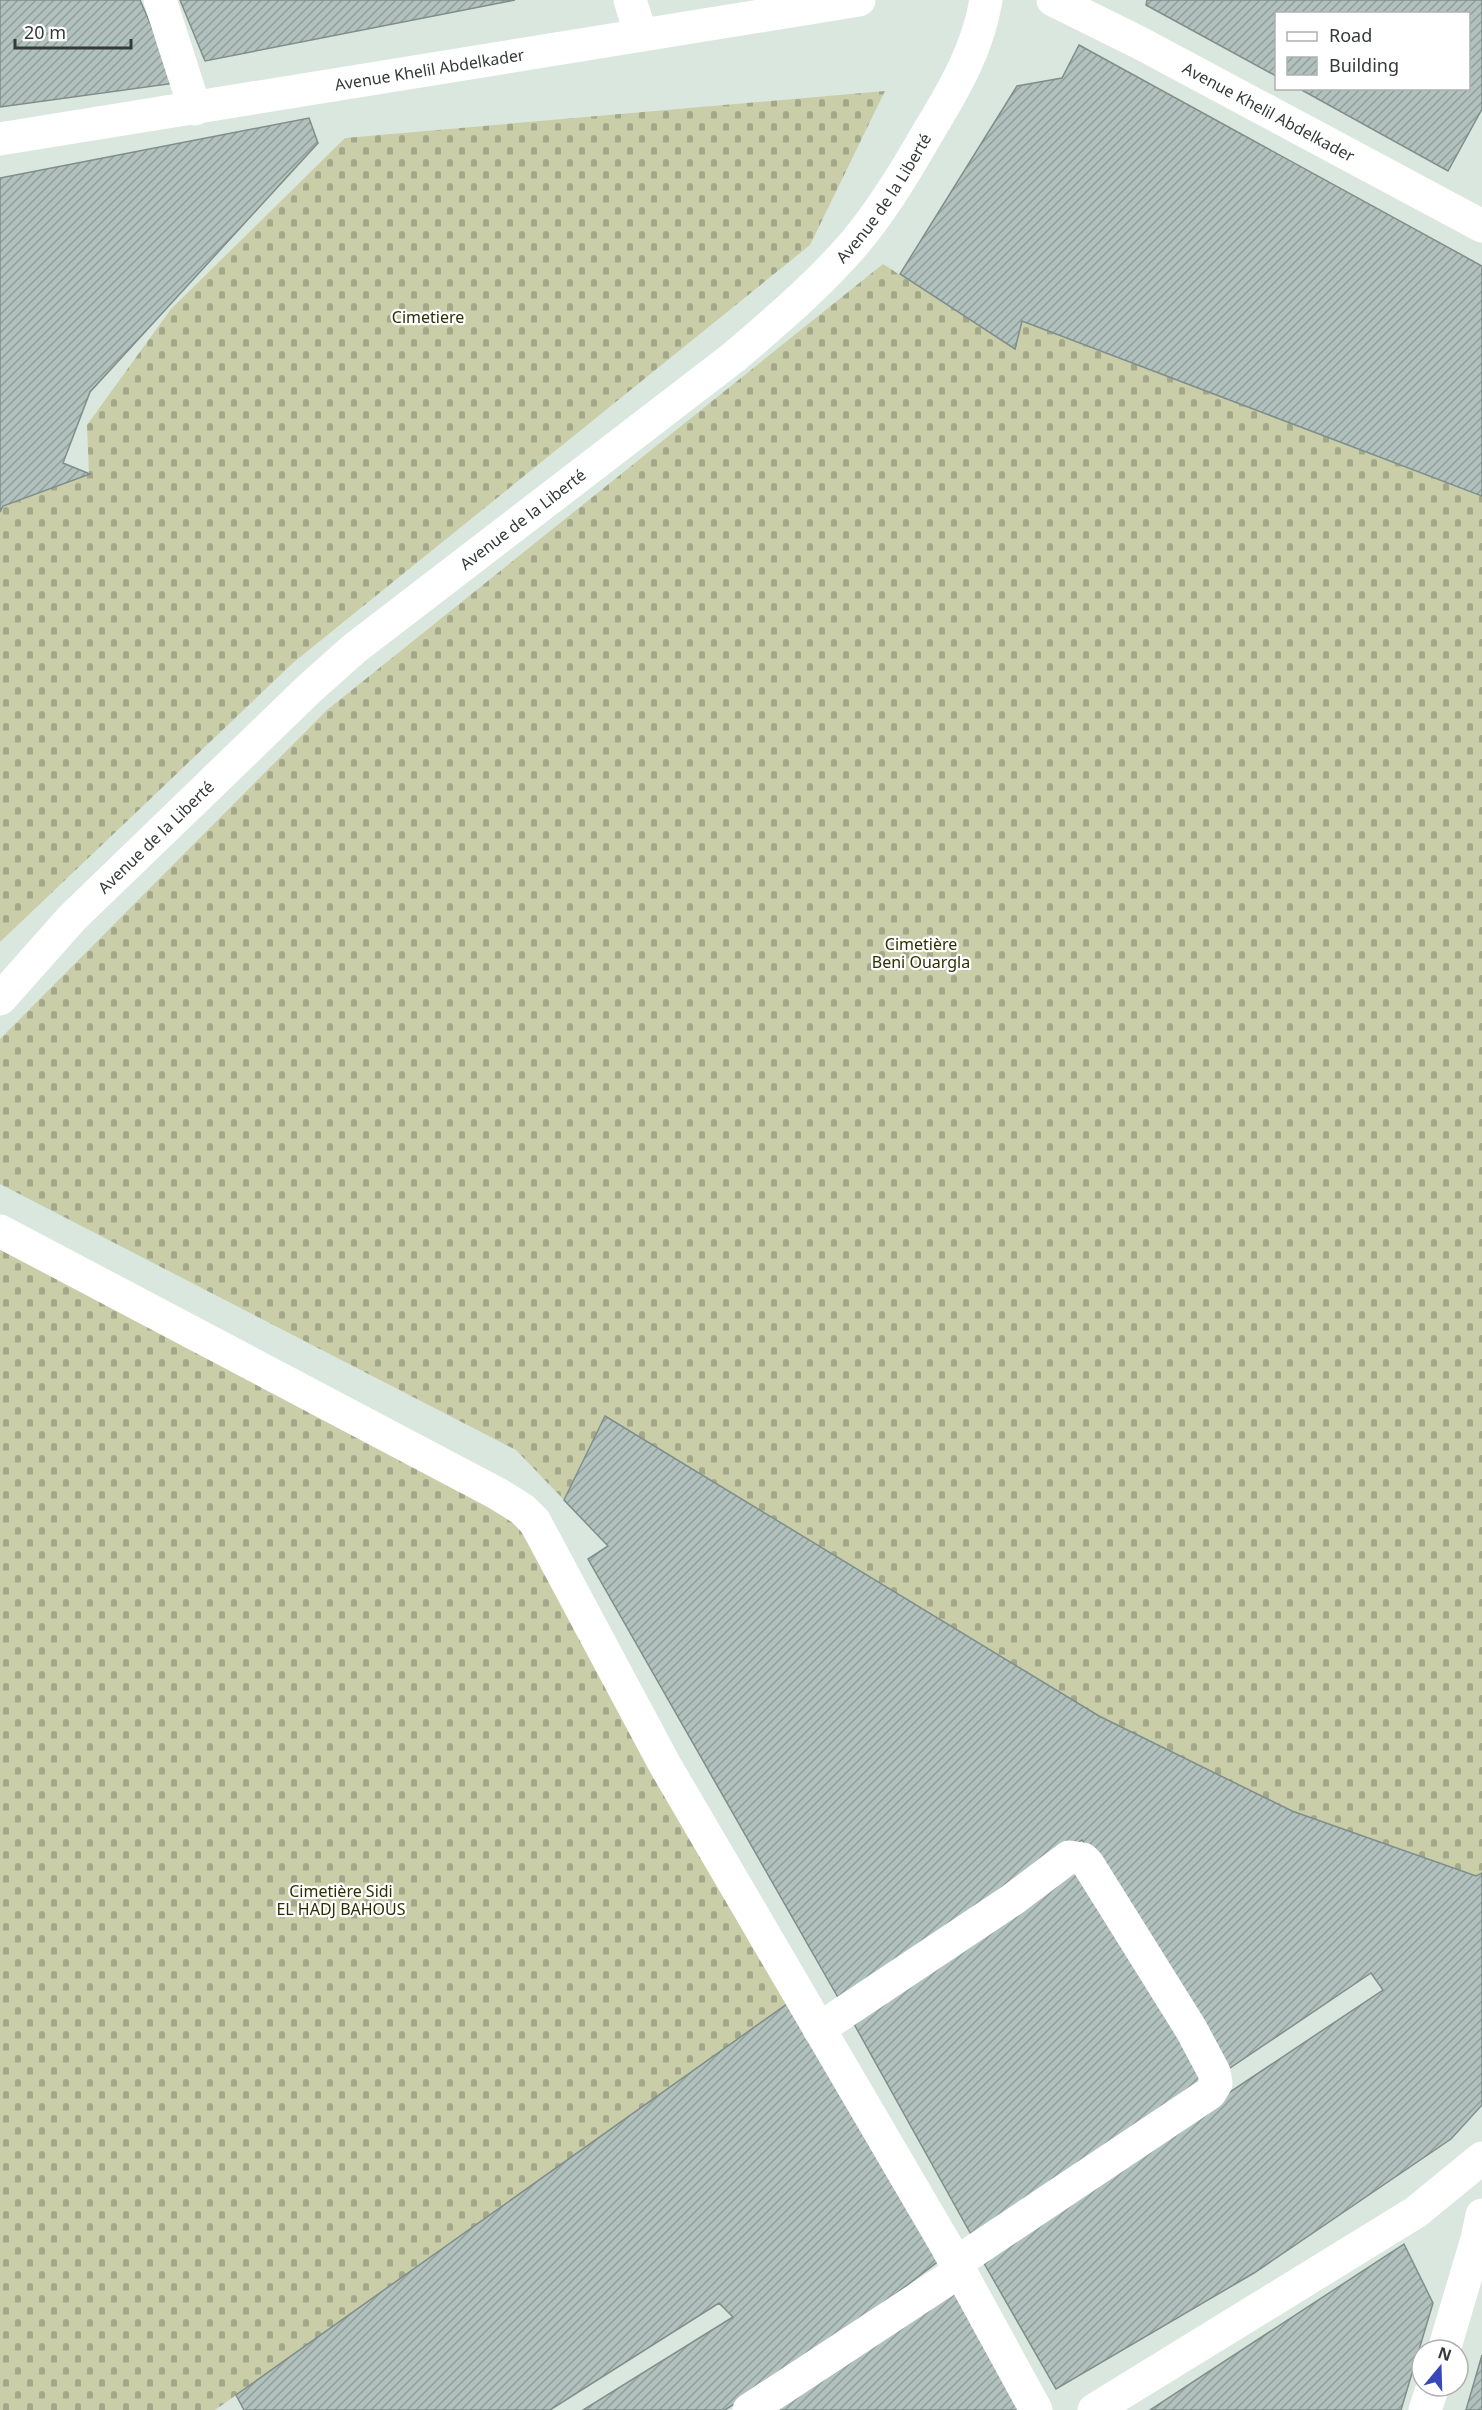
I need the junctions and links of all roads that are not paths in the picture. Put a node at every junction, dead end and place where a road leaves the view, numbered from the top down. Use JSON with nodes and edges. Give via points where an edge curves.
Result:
{"nodes":[{"id":1,"x":160,"y":0,"type":"edge"},
{"id":2,"x":630,"y":0,"type":"edge"},
{"id":3,"x":859,"y":0,"type":"edge"},
{"id":4,"x":986,"y":0,"type":"edge"},
{"id":5,"x":1053,"y":0,"type":"edge"},
{"id":6,"x":641,"y":35,"type":"junction"},
{"id":7,"x":195,"y":109,"type":"junction"},
{"id":8,"x":0,"y":139,"type":"edge"},
{"id":9,"x":1482,"y":226,"type":"edge"},
{"id":10,"x":0,"y":999,"type":"edge"},
{"id":11,"x":0,"y":1231,"type":"edge"},
{"id":12,"x":819,"y":2029,"type":"junction"},
{"id":13,"x":1482,"y":2158,"type":"edge"},
{"id":14,"x":1482,"y":2214,"type":"edge"},
{"id":15,"x":958,"y":2267,"type":"junction"},
{"id":16,"x":1448,"y":2338,"type":"edge"},
{"id":17,"x":749,"y":2410,"type":"edge"},
{"id":18,"x":1036,"y":2410,"type":"edge"},
{"id":19,"x":1094,"y":2410,"type":"edge"}],
"edges":[{"from":1,"to":7,"type":"street"},
{"from":2,"to":6,"type":"street"},
{"from":3,"to":6,"type":"street","name":"Avenue Khelil Abdelkader"},
{"from":4,"to":10,"type":"street","name":"Avenue de la Liberté","via":[[967,64],[941,111],[873,218],[828,271],[734,357],[355,648],[72,918]]},
{"from":5,"to":9,"type":"street","name":"Avenue Khelil Abdelkader"},
{"from":6,"to":7,"type":"street","name":"Avenue Khelil Abdelkader"},
{"from":7,"to":8,"type":"street","name":"Avenue Khelil Abdelkader"},
{"from":11,"to":12,"type":"street","via":[[522,1509],[535,1522],[665,1764]]},
{"from":12,"to":15,"type":"street"},
{"from":12,"to":15,"type":"street","via":[[1012,1900],[1069,1857],[1088,1864],[1191,2029],[1214,2072],[1216,2083],[1210,2093]]},
{"from":13,"to":19,"type":"street","via":[[1416,2212]]},
{"from":14,"to":16,"type":"street"},
{"from":15,"to":17,"type":"street"},
{"from":15,"to":18,"type":"street"}]}
